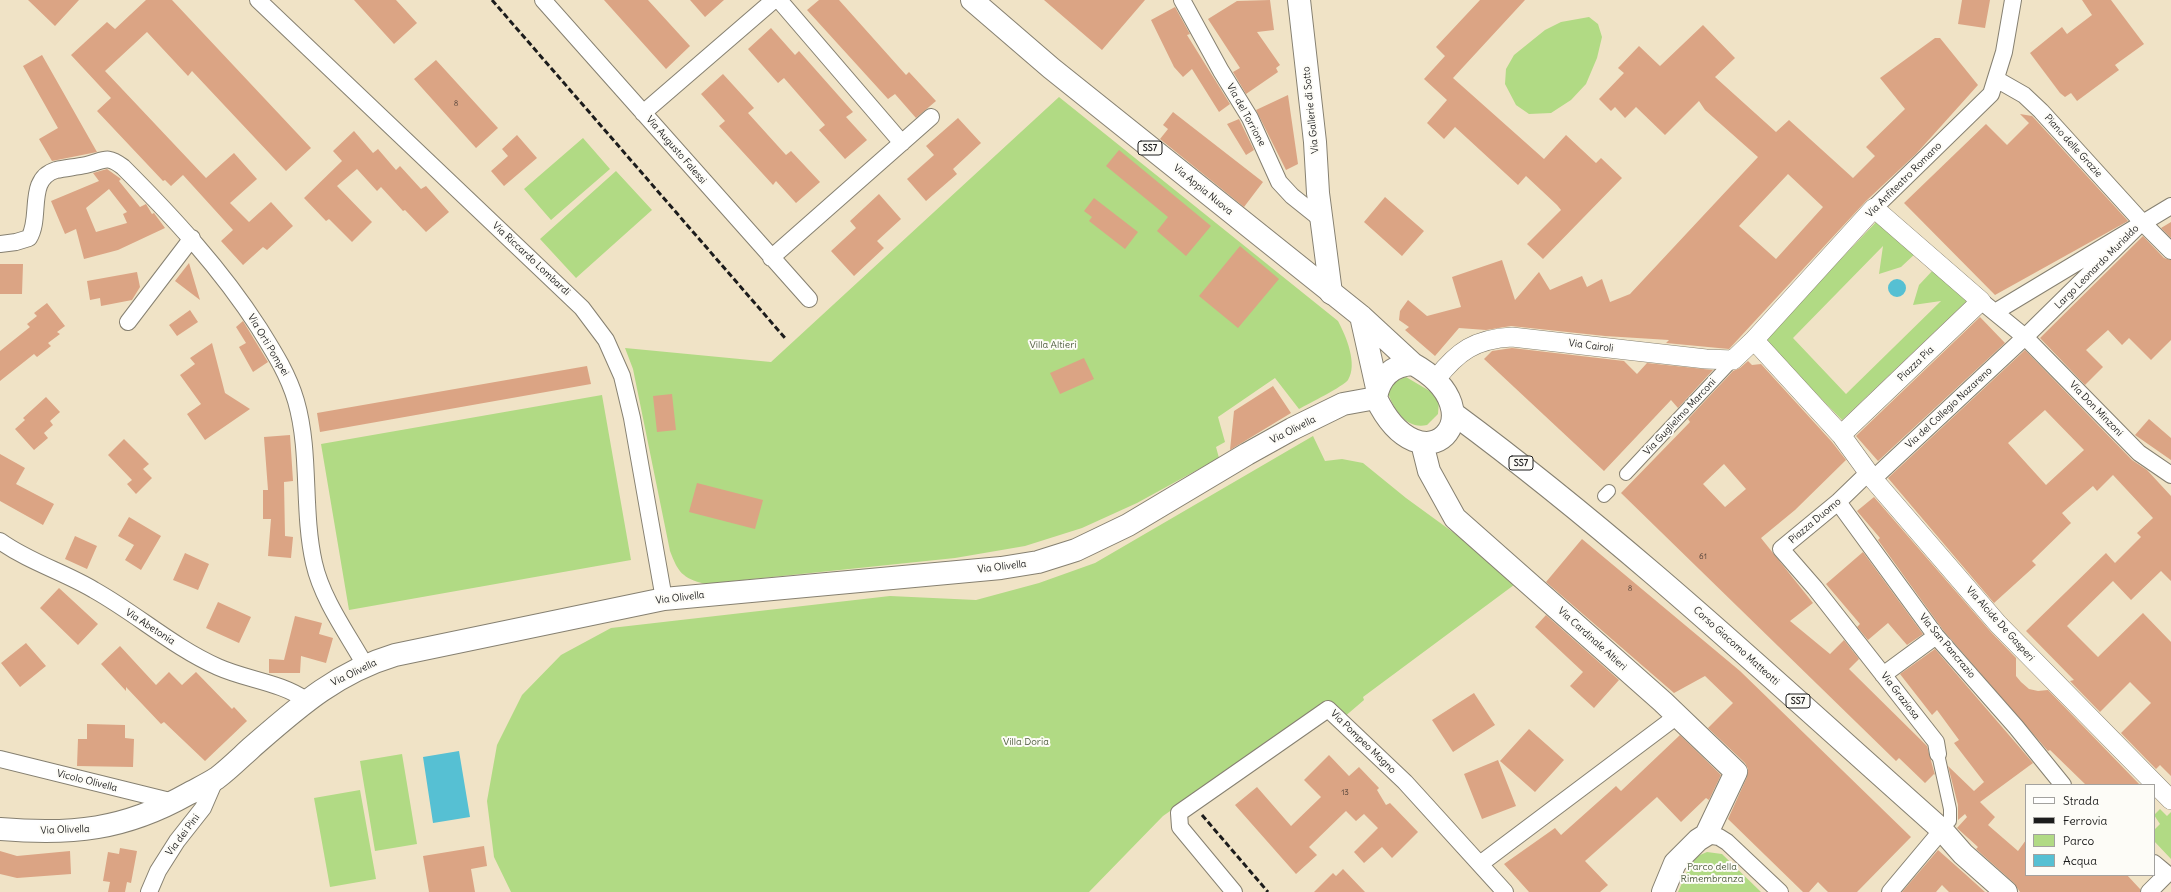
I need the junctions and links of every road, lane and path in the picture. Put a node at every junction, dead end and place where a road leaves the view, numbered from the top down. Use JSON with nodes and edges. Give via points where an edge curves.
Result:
{"nodes":[{"id":1,"x":258,"y":0,"type":"edge"},
{"id":2,"x":543,"y":0,"type":"edge"},
{"id":3,"x":774,"y":0,"type":"edge"},
{"id":4,"x":779,"y":0,"type":"edge"},
{"id":5,"x":972,"y":0,"type":"edge"},
{"id":6,"x":1182,"y":0,"type":"edge"},
{"id":7,"x":1299,"y":0,"type":"edge"},
{"id":8,"x":2013,"y":0,"type":"edge"},
{"id":9,"x":1996,"y":79,"type":"junction"},
{"id":10,"x":643,"y":112,"type":"junction"},
{"id":11,"x":931,"y":117,"type":"dead end"},
{"id":12,"x":902,"y":143,"type":"junction"},
{"id":13,"x":2171,"y":206,"type":"edge"},
{"id":14,"x":1874,"y":208,"type":"junction"},
{"id":15,"x":1322,"y":220,"type":"junction"},
{"id":16,"x":2142,"y":222,"type":"junction"},
{"id":17,"x":192,"y":238,"type":"junction"},
{"id":18,"x":0,"y":244,"type":"edge"},
{"id":19,"x":2171,"y":251,"type":"edge"},
{"id":20,"x":771,"y":258,"type":"junction"},
{"id":21,"x":1331,"y":293,"type":"junction"},
{"id":22,"x":809,"y":299,"type":"dead end"},
{"id":23,"x":1988,"y":307,"type":"junction"},
{"id":24,"x":1361,"y":316,"type":"junction"},
{"id":25,"x":128,"y":322,"type":"dead end"},
{"id":26,"x":2026,"y":337,"type":"junction"},
{"id":27,"x":1754,"y":340,"type":"junction"},
{"id":28,"x":1733,"y":360,"type":"junction"},
{"id":29,"x":1413,"y":364,"type":"junction"},
{"id":30,"x":1436,"y":379,"type":"junction"},
{"id":31,"x":1376,"y":393,"type":"junction"},
{"id":32,"x":1454,"y":414,"type":"junction"},
{"id":33,"x":1841,"y":435,"type":"junction"},
{"id":34,"x":1422,"y":443,"type":"junction"},
{"id":35,"x":1626,"y":474,"type":"dead end"},
{"id":36,"x":2171,"y":475,"type":"edge"},
{"id":37,"x":1870,"y":476,"type":"junction"},
{"id":38,"x":1838,"y":502,"type":"junction"},
{"id":39,"x":0,"y":541,"type":"edge"},
{"id":40,"x":1815,"y":588,"type":"joint"},
{"id":41,"x":664,"y":599,"type":"junction"},
{"id":42,"x":1936,"y":636,"type":"junction"},
{"id":43,"x":365,"y":665,"type":"junction"},
{"id":44,"x":1884,"y":675,"type":"junction"},
{"id":45,"x":306,"y":700,"type":"junction"},
{"id":46,"x":1677,"y":716,"type":"junction"},
{"id":47,"x":1938,"y":754,"type":"joint"},
{"id":48,"x":0,"y":759,"type":"edge"},
{"id":49,"x":216,"y":778,"type":"junction"},
{"id":50,"x":2062,"y":784,"type":"edge"},
{"id":51,"x":2154,"y":784,"type":"edge"},
{"id":52,"x":2155,"y":785,"type":"edge"},
{"id":53,"x":2171,"y":800,"type":"edge"},
{"id":54,"x":174,"y":802,"type":"junction"},
{"id":55,"x":1946,"y":825,"type":"junction"},
{"id":56,"x":0,"y":829,"type":"edge"},
{"id":57,"x":1706,"y":835,"type":"junction"},
{"id":58,"x":1480,"y":864,"type":"junction"},
{"id":59,"x":2155,"y":864,"type":"edge"},
{"id":60,"x":1996,"y":889,"type":"edge"},
{"id":61,"x":149,"y":892,"type":"edge"},
{"id":62,"x":1234,"y":892,"type":"edge"},
{"id":63,"x":1505,"y":892,"type":"edge"},
{"id":64,"x":1663,"y":892,"type":"edge"},
{"id":65,"x":1780,"y":892,"type":"edge"},
{"id":66,"x":1890,"y":892,"type":"edge"},
{"id":67,"x":2149,"y":892,"type":"edge"}],
"edges":[{"from":1,"to":41,"type":"street","name":"Via Riccardo Lombardi","via":[[582,308],[606,340],[618,365],[628,400]]},
{"from":2,"to":10,"type":"street","name":"Via Augusto Falessi"},
{"from":3,"to":10,"type":"street"},
{"from":4,"to":12,"type":"street"},
{"from":5,"to":21,"type":"main road","name":"Via Appia Nuova","number":"SS7","via":[[1050,68]]},
{"from":6,"to":15,"type":"street","name":"Via del Torrione","via":[[1250,118],[1279,182]]},
{"from":7,"to":15,"type":"main road","name":"Via Gallerie di Sotto"},
{"from":8,"to":9,"type":"street","name":"Via Anfiteatro Romano","via":[[2004,52]]},
{"from":9,"to":14,"type":"street","name":"Via Anfiteatro Romano","via":[[1990,94]]},
{"from":9,"to":16,"type":"street","name":"Piano delle Grazie","via":[[2024,95],[2041,111]]},
{"from":10,"to":20,"type":"street","name":"Via Augusto Falessi"},
{"from":11,"to":12,"type":"street"},
{"from":12,"to":20,"type":"street"},
{"from":13,"to":16,"type":"street"},
{"from":14,"to":23,"type":"street"},
{"from":14,"to":27,"type":"street","name":"Via Anfiteatro Romano"},
{"from":15,"to":21,"type":"main road","name":"Via Gallerie di Sotto"},
{"from":16,"to":19,"type":"street","name":"Piano delle Grazie"},
{"from":16,"to":23,"type":"street","name":"Largo Leonardo Murialdo"},
{"from":16,"to":26,"type":"street","name":"Largo Leonardo Murialdo"},
{"from":17,"to":18,"type":"street","name":"Via Orti Pompei","via":[[123,167],[112,160],[103,159],[55,170],[45,176],[38,185],[34,226],[30,238]]},
{"from":17,"to":25,"type":"street"},
{"from":17,"to":43,"type":"street","name":"Via Orti Pompei","via":[[243,303],[285,372],[299,413],[314,563],[324,592]]},
{"from":20,"to":22,"type":"street","name":"Via Augusto Falessi"},
{"from":21,"to":24,"type":"main road","name":"Via Appia Nuova","number":"SS7"},
{"from":23,"to":26,"type":"street"},
{"from":23,"to":33,"type":"street","name":"Piazza Pia"},
{"from":24,"to":29,"type":"main road","name":"Via Appia Nuova","number":"SS7"},
{"from":24,"to":31,"type":"main road"},
{"from":26,"to":36,"type":"street","name":"Via Don Minzoni","via":[[2140,453]]},
{"from":26,"to":37,"type":"street","name":"Via del Collegio Nazareno"},
{"from":27,"to":28,"type":"street"},
{"from":27,"to":33,"type":"street"},
{"from":28,"to":30,"type":"street","name":"Via Cairoli","via":[[1512,337],[1495,338],[1467,347],[1449,362]]},
{"from":28,"to":35,"type":"street","name":"Via Guglielmo Marconi"},
{"from":29,"to":30,"type":"main road"},
{"from":29,"to":31,"type":"main road","via":[[1388,372]]},
{"from":30,"to":32,"type":"main road","via":[[1447,394]]},
{"from":31,"to":34,"type":"main road","via":[[1383,414],[1397,430],[1408,439]]},
{"from":31,"to":41,"type":"main road","name":"Via Olivella","via":[[1343,404],[1246,454],[1128,525],[1076,550],[1038,562]]},
{"from":32,"to":34,"type":"main road","via":[[1452,424],[1439,441]]},
{"from":32,"to":55,"type":"main road","name":"Corso Giacomo Matteotti","number":"SS7","via":[[1520,463],[1633,554]]},
{"from":33,"to":37,"type":"street","name":"Via Alcide De Gasperi"},
{"from":34,"to":46,"type":"main road","name":"Via Cardinale Altieri","via":[[1429,471],[1455,518]]},
{"from":37,"to":38,"type":"street","name":"Piazza Duomo"},
{"from":37,"to":51,"type":"street","name":"Via Alcide De Gasperi","via":[[2022,650]]},
{"from":38,"to":40,"type":"street","name":"Piazza Duomo","via":[[1781,549]]},
{"from":38,"to":42,"type":"street","name":"Via San Pancrazio"},
{"from":39,"to":45,"type":"street","name":"Via Abetonia","via":[[27,558],[94,590],[162,636],[205,660],[231,672],[284,688]]},
{"from":40,"to":44,"type":"street","name":"Via Graziosa"},
{"from":41,"to":43,"type":"main road","name":"Via Olivella","via":[[403,654]]},
{"from":42,"to":44,"type":"street"},
{"from":42,"to":50,"type":"street","name":"Via San Pancrazio"},
{"from":43,"to":45,"type":"main road","name":"Via Olivella"},
{"from":44,"to":47,"type":"street","name":"Via Graziosa","via":[[1936,742]]},
{"from":45,"to":49,"type":"main road","name":"Via Olivella"},
{"from":46,"to":57,"type":"main road","name":"Via Cardinale Altieri","via":[[1736,772]]},
{"from":46,"to":58,"type":"street"},
{"from":47,"to":55,"type":"street","name":"Via Graziosa","via":[[1950,809]]},
{"from":48,"to":54,"type":"street","name":"Vicolo Olivella"},
{"from":49,"to":54,"type":"main road","name":"Via Olivella"},
{"from":49,"to":61,"type":"street","name":"Via dei Pini","via":[[203,808],[173,847]]},
{"from":52,"to":53,"type":"street","name":"Via Alcide De Gasperi"},
{"from":54,"to":56,"type":"main road","name":"Via Olivella","via":[[136,818],[102,828],[51,832]]},
{"from":55,"to":60,"type":"main road","name":"Corso Giacomo Matteotti","number":"SS7","via":[[1963,854]]},
{"from":55,"to":66,"type":"street"},
{"from":57,"to":64,"type":"main road","via":[[1675,863]]},
{"from":57,"to":65,"type":"street","via":[[1719,837],[1727,842]]},
{"from":58,"to":62,"type":"street","name":"Via Pompeo Magno","via":[[1405,782],[1328,709],[1179,813],[1180,827]]},
{"from":58,"to":63,"type":"street","name":"Via Pompeo Magno"},
{"from":59,"to":67,"type":"street","via":[[2167,874]]}]}
